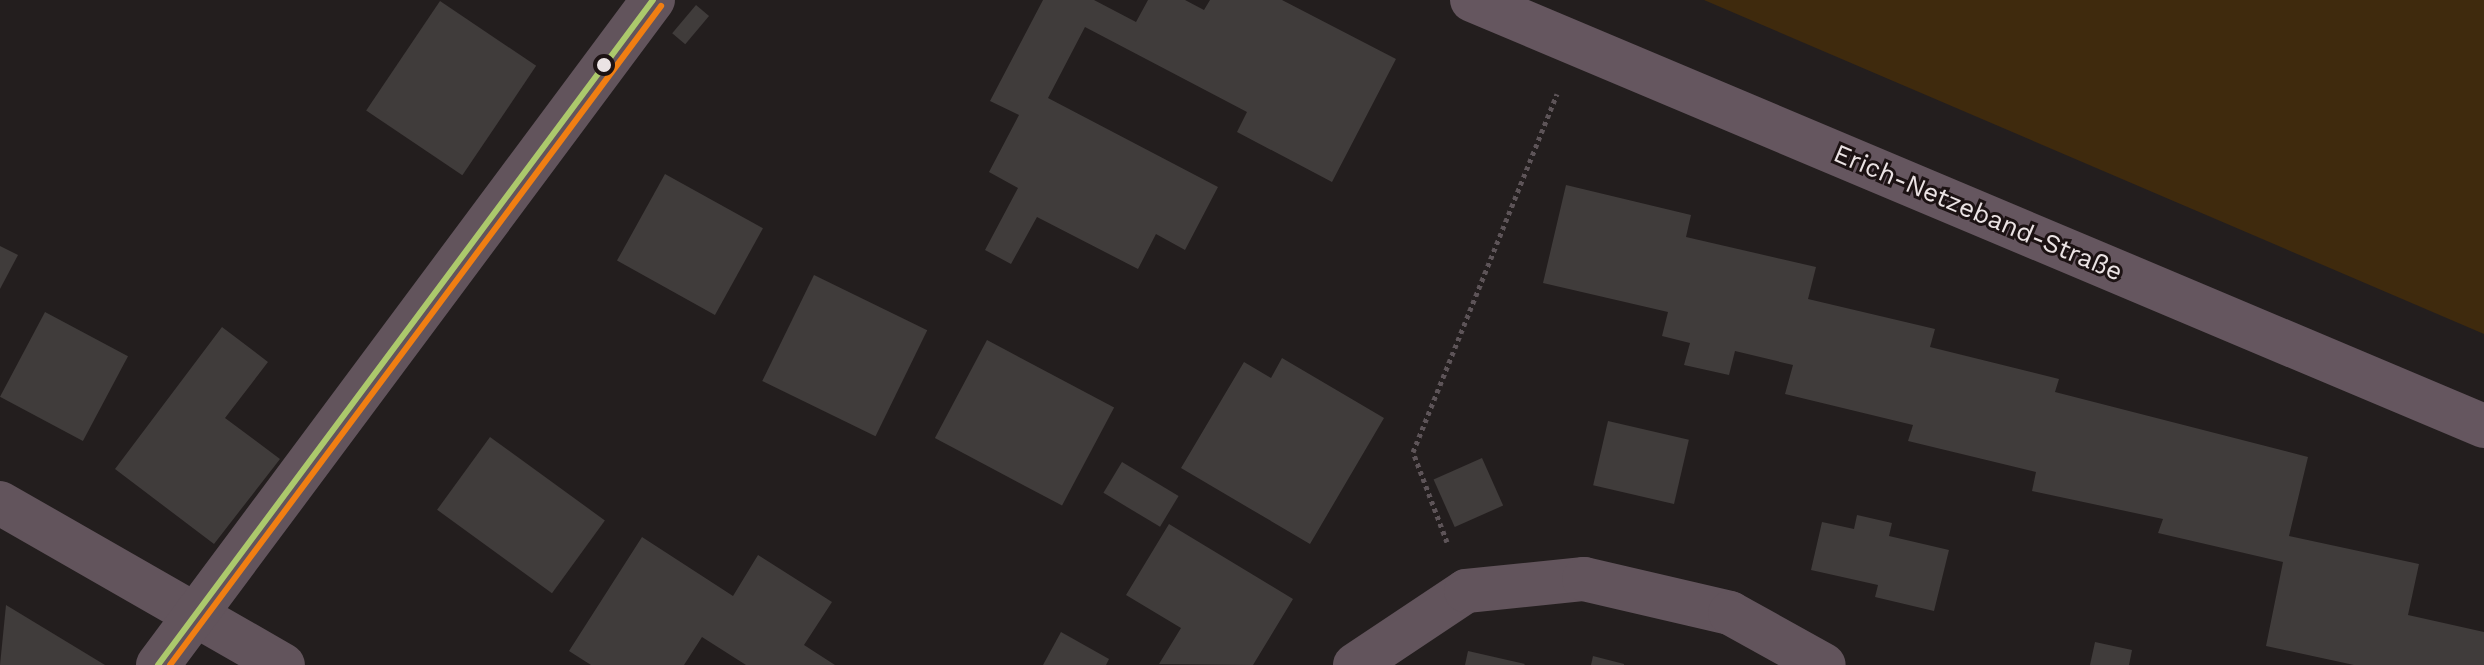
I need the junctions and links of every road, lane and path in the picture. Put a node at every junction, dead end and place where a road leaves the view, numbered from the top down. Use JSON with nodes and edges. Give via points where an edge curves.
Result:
{"nodes":[{"id":1,"x":653,"y":0,"type":"edge"},
{"id":2,"x":1472,"y":0,"type":"edge"},
{"id":3,"x":1577,"y":44,"type":"junction"},
{"id":4,"x":2484,"y":426,"type":"edge"},
{"id":5,"x":0,"y":503,"type":"edge"},
{"id":6,"x":1466,"y":591,"type":"junction"},
{"id":7,"x":196,"y":612,"type":"junction"},
{"id":8,"x":158,"y":665,"type":"edge"},
{"id":9,"x":283,"y":665,"type":"edge"},
{"id":10,"x":1355,"y":665,"type":"edge"},
{"id":11,"x":1824,"y":665,"type":"edge"}],
"edges":[{"from":1,"to":7,"type":"street"},
{"from":2,"to":3,"type":"street","name":"Erich-Netzeband-Straße"},
{"from":3,"to":4,"type":"street","name":"Erich-Netzeband-Straße"},
{"from":3,"to":6,"type":"path","via":[[1413,452]]},
{"from":5,"to":7,"type":"street"},
{"from":6,"to":10,"type":"street"},
{"from":6,"to":11,"type":"street","via":[[1584,579],[1730,613]]},
{"from":7,"to":8,"type":"street"},
{"from":7,"to":9,"type":"street"}]}
